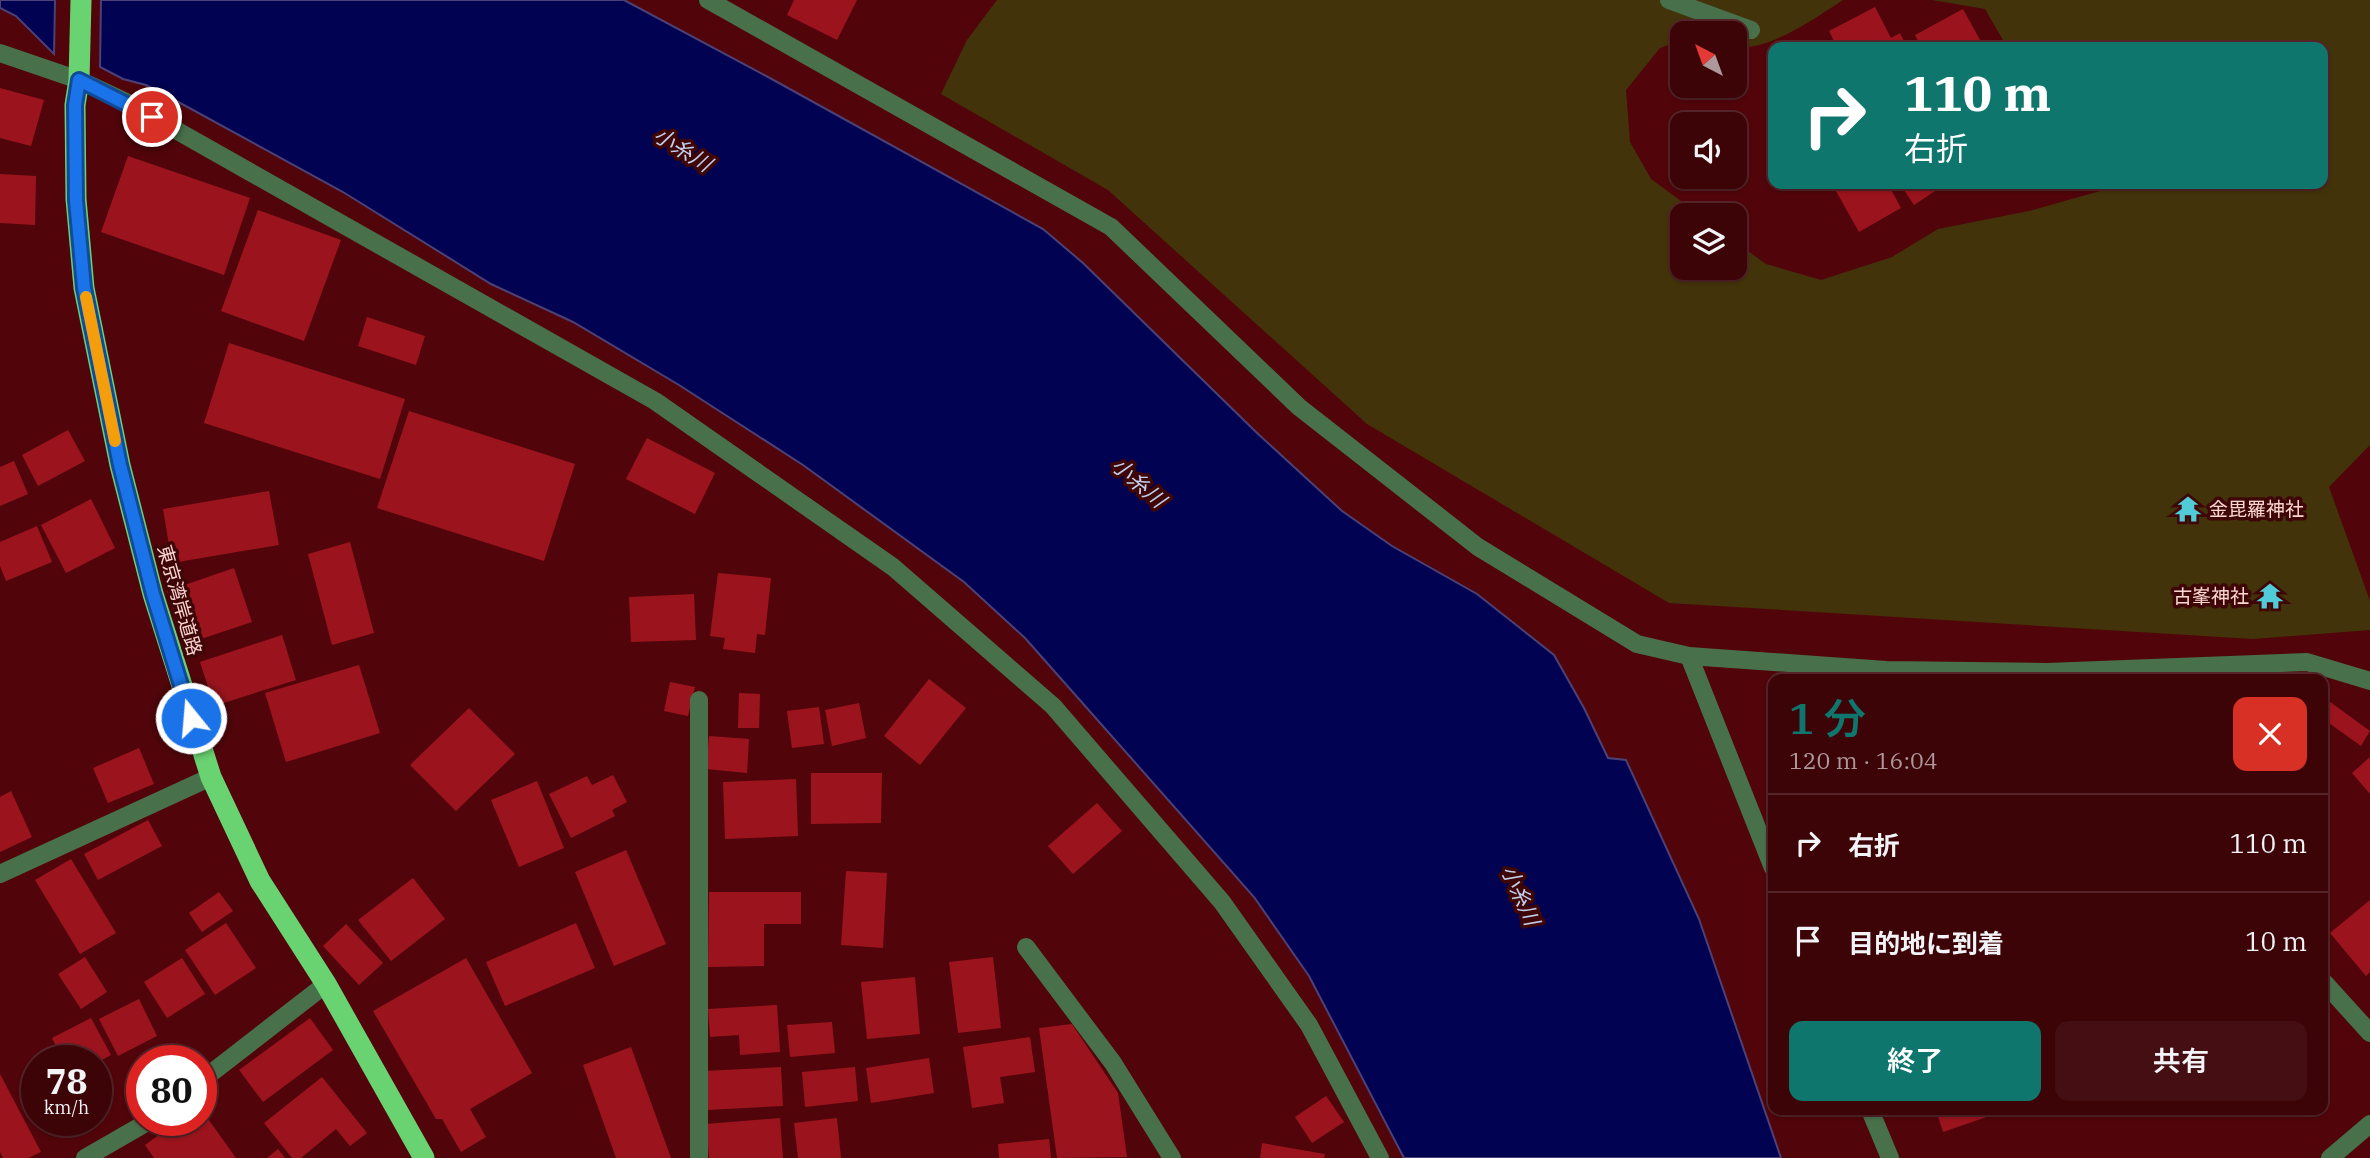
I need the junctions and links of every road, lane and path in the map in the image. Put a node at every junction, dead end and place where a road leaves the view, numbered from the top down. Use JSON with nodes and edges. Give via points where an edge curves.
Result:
{"nodes":[{"id":1,"x":81,"y":0,"type":"edge"},
{"id":2,"x":708,"y":0,"type":"edge"},
{"id":3,"x":1669,"y":0,"type":"edge"},
{"id":4,"x":1751,"y":30,"type":"dead end"},
{"id":5,"x":0,"y":53,"type":"edge"},
{"id":6,"x":79,"y":80,"type":"junction"},
{"id":7,"x":1689,"y":656,"type":"junction"},
{"id":8,"x":2017,"y":674,"type":"edge"},
{"id":9,"x":2070,"y":674,"type":"edge"},
{"id":10,"x":2370,"y":681,"type":"edge"},
{"id":11,"x":699,"y":700,"type":"dead end"},
{"id":12,"x":211,"y":777,"type":"junction"},
{"id":13,"x":1768,"y":855,"type":"edge"},
{"id":14,"x":0,"y":873,"type":"edge"},
{"id":15,"x":1026,"y":947,"type":"dead end"},
{"id":16,"x":326,"y":984,"type":"junction"},
{"id":17,"x":2328,"y":987,"type":"edge"},
{"id":18,"x":2370,"y":1033,"type":"edge"},
{"id":19,"x":217,"y":1069,"type":"edge"},
{"id":20,"x":1872,"y":1115,"type":"edge"},
{"id":21,"x":2370,"y":1124,"type":"edge"},
{"id":22,"x":126,"y":1134,"type":"edge"},
{"id":23,"x":85,"y":1158,"type":"edge"},
{"id":24,"x":424,"y":1158,"type":"edge"},
{"id":25,"x":699,"y":1158,"type":"edge"},
{"id":26,"x":1172,"y":1158,"type":"edge"},
{"id":27,"x":1380,"y":1158,"type":"edge"},
{"id":28,"x":1890,"y":1158,"type":"edge"},
{"id":29,"x":2330,"y":1158,"type":"edge"}],
"edges":[{"from":1,"to":6,"type":"highway","name":"東京湾岸道路"},
{"from":2,"to":7,"type":"street","via":[[1111,227],[1299,407],[1478,547],[1637,644]]},
{"from":3,"to":4,"type":"street"},
{"from":5,"to":6,"type":"street"},
{"from":6,"to":12,"type":"highway","name":"東京湾岸道路","via":[[76,200],[84,288],[120,465],[153,594]]},
{"from":6,"to":27,"type":"street","via":[[128,103],[655,401],[893,567],[1053,706],[1222,902],[1309,1025]]},
{"from":7,"to":8,"type":"street"},
{"from":7,"to":13,"type":"street"},
{"from":9,"to":10,"type":"street","via":[[2307,662]]},
{"from":11,"to":25,"type":"street"},
{"from":12,"to":14,"type":"street"},
{"from":12,"to":16,"type":"highway","name":"東京湾岸道路","via":[[260,881]]},
{"from":15,"to":26,"type":"street","via":[[1113,1063]]},
{"from":16,"to":19,"type":"street"},
{"from":16,"to":24,"type":"highway","name":"東京湾岸道路"},
{"from":17,"to":18,"type":"street"},
{"from":20,"to":28,"type":"street"},
{"from":21,"to":29,"type":"street"},
{"from":22,"to":23,"type":"street"}]}
